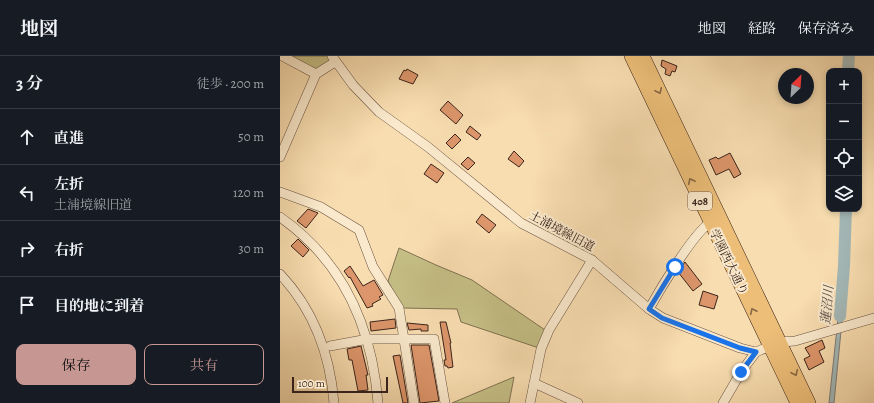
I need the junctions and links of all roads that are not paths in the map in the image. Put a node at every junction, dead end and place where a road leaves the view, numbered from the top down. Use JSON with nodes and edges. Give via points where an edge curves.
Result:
{"nodes":[{"id":1,"x":282,"y":56,"type":"edge"},
{"id":2,"x":631,"y":56,"type":"edge"},
{"id":3,"x":643,"y":56,"type":"edge"},
{"id":4,"x":334,"y":59,"type":"edge"},
{"id":5,"x":316,"y":74,"type":"junction"},
{"id":6,"x":280,"y":157,"type":"edge"},
{"id":7,"x":280,"y":192,"type":"edge"},
{"id":8,"x":280,"y":216,"type":"edge"},
{"id":9,"x":710,"y":223,"type":"junction"},
{"id":10,"x":592,"y":260,"type":"junction"},
{"id":11,"x":280,"y":274,"type":"edge"},
{"id":12,"x":649,"y":309,"type":"junction"},
{"id":13,"x":874,"y":318,"type":"edge"},
{"id":14,"x":368,"y":339,"type":"junction"},
{"id":15,"x":403,"y":340,"type":"junction"},
{"id":16,"x":775,"y":344,"type":"junction"},
{"id":17,"x":330,"y":346,"type":"dead end"},
{"id":18,"x":756,"y":352,"type":"junction"},
{"id":19,"x":534,"y":383,"type":"junction"},
{"id":20,"x":334,"y":403,"type":"edge"},
{"id":21,"x":378,"y":403,"type":"edge"},
{"id":22,"x":414,"y":403,"type":"edge"},
{"id":23,"x":445,"y":403,"type":"edge"},
{"id":24,"x":530,"y":403,"type":"edge"},
{"id":25,"x":578,"y":403,"type":"edge"},
{"id":26,"x":723,"y":403,"type":"edge"},
{"id":27,"x":797,"y":403,"type":"edge"},
{"id":28,"x":809,"y":403,"type":"edge"}],
"edges":[{"from":1,"to":5,"type":"street"},
{"from":9,"to":2,"type":"highway","name":"学園西大通り","number":"408","one_way":true},
{"from":3,"to":16,"type":"highway","name":"学園西大通り","number":"408","one_way":true},
{"from":4,"to":5,"type":"street"},
{"from":4,"to":10,"type":"street","name":"土浦境線旧道","via":[[352,85],[371,104],[521,223]]},
{"from":5,"to":6,"type":"street"},
{"from":7,"to":15,"type":"street","via":[[321,207],[359,230],[373,267],[399,308]]},
{"from":8,"to":14,"type":"street","via":[[305,237],[330,265],[351,298]]},
{"from":9,"to":12,"type":"street","via":[[675,267]]},
{"from":16,"to":9,"type":"highway","name":"学園西大通り","number":"408","one_way":true},
{"from":10,"to":12,"type":"street","name":"土浦境線旧道"},
{"from":10,"to":19,"type":"street","via":[[549,330]]},
{"from":11,"to":20,"type":"street","via":[[297,294],[318,330],[328,359]]},
{"from":12,"to":18,"type":"street","name":"土浦境線旧道","via":[[662,318]]},
{"from":13,"to":16,"type":"street","via":[[795,341]]},
{"from":14,"to":15,"type":"street"},
{"from":14,"to":17,"type":"street"},
{"from":14,"to":21,"type":"street","via":[[376,376]]},
{"from":15,"to":22,"type":"street"},
{"from":15,"to":23,"type":"street","via":[[434,340]]},
{"from":16,"to":18,"type":"street"},
{"from":16,"to":27,"type":"highway","name":"学園西大通り","number":"408"},
{"from":16,"to":28,"type":"highway","name":"学園西大通り","number":"408","one_way":true},
{"from":18,"to":26,"type":"street"},
{"from":19,"to":24,"type":"street"},
{"from":19,"to":25,"type":"street"}]}
